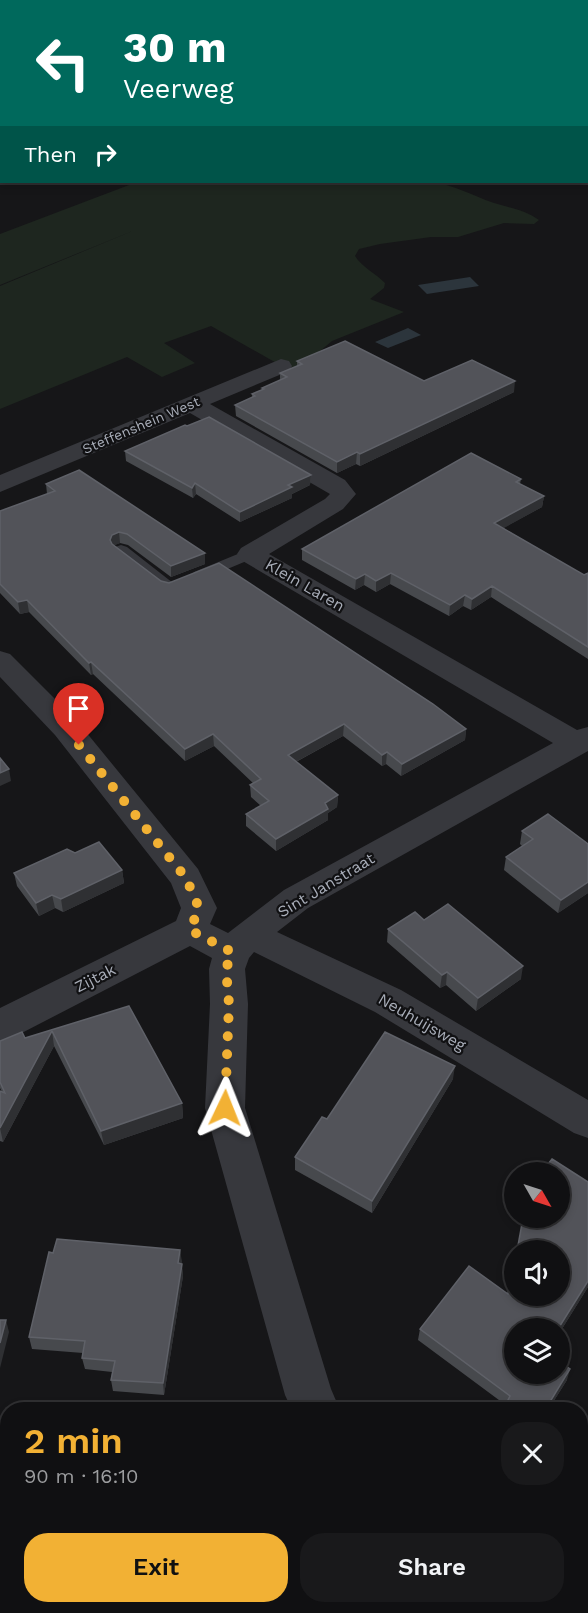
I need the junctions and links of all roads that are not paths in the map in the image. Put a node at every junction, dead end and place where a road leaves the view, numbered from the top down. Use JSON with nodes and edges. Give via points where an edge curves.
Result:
{"nodes":[{"id":1,"x":281,"y":366,"type":"dead end"},
{"id":2,"x":192,"y":404,"type":"junction"},
{"id":3,"x":0,"y":484,"type":"edge"},
{"id":4,"x":121,"y":550,"type":"edge"},
{"id":5,"x":250,"y":554,"type":"junction"},
{"id":6,"x":0,"y":660,"type":"edge"},
{"id":7,"x":583,"y":740,"type":"edge"},
{"id":8,"x":190,"y":930,"type":"junction"},
{"id":9,"x":241,"y":943,"type":"junction"},
{"id":10,"x":0,"y":1026,"type":"edge"},
{"id":11,"x":588,"y":1121,"type":"edge"},
{"id":12,"x":312,"y":1402,"type":"edge"}],
"edges":[{"from":1,"to":2,"type":"street","name":"Steffenshein West"},
{"from":2,"to":3,"type":"street","name":"Steffenshein West"},
{"from":2,"to":5,"type":"street","name":"Klein Laren","via":[[336,485],[343,494],[334,504]]},
{"from":4,"to":5,"type":"lane","via":[[169,587]]},
{"from":5,"to":7,"type":"street","name":"Klein Laren"},
{"from":6,"to":8,"type":"street","via":[[66,728],[186,878],[199,908]]},
{"from":7,"to":9,"type":"street","name":"Sint Janstraat","via":[[296,898]]},
{"from":8,"to":9,"type":"street","name":"Neuhuijsweg"},
{"from":8,"to":10,"type":"street","name":"Zijtak"},
{"from":9,"to":11,"type":"street","name":"Neuhuijsweg","via":[[388,1001]]},
{"from":9,"to":12,"type":"street","via":[[226,969],[229,1004],[225,1108]]}]}
